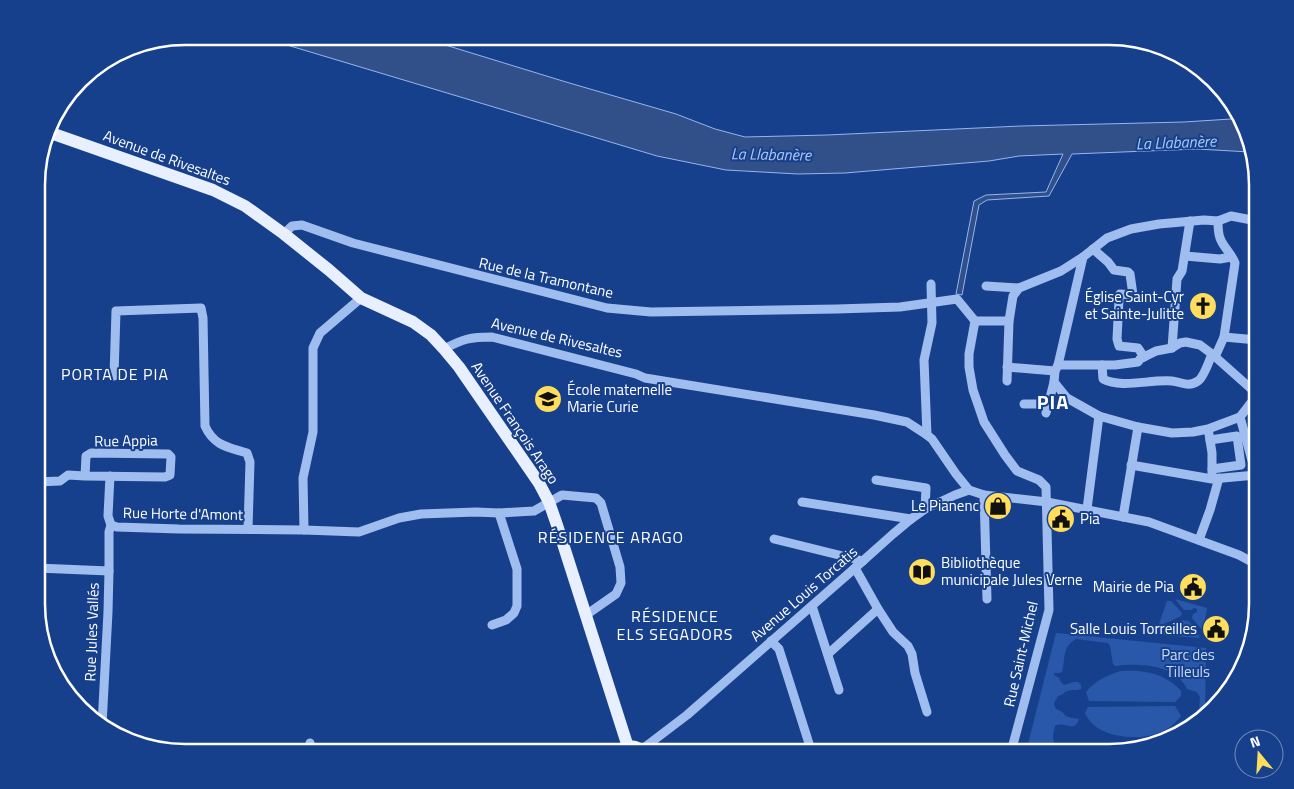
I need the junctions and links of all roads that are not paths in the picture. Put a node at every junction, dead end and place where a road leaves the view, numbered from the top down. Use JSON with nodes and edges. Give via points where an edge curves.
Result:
{"nodes":[{"id":1,"x":54,"y":134,"type":"edge"},
{"id":2,"x":1249,"y":219,"type":"edge"},
{"id":3,"x":1190,"y":221,"type":"junction"},
{"id":4,"x":1218,"y":221,"type":"junction"},
{"id":5,"x":284,"y":234,"type":"junction"},
{"id":6,"x":1093,"y":249,"type":"junction"},
{"id":7,"x":1083,"y":256,"type":"junction"},
{"id":8,"x":1185,"y":256,"type":"junction"},
{"id":9,"x":1232,"y":257,"type":"junction"},
{"id":10,"x":931,"y":284,"type":"dead end"},
{"id":11,"x":986,"y":286,"type":"dead end"},
{"id":12,"x":1019,"y":288,"type":"junction"},
{"id":13,"x":362,"y":298,"type":"junction"},
{"id":14,"x":932,"y":302,"type":"junction"},
{"id":15,"x":975,"y":321,"type":"junction"},
{"id":16,"x":1008,"y":321,"type":"junction"},
{"id":17,"x":1224,"y":337,"type":"junction"},
{"id":18,"x":1249,"y":339,"type":"edge"},
{"id":19,"x":444,"y":348,"type":"junction"},
{"id":20,"x":1172,"y":348,"type":"junction"},
{"id":21,"x":1213,"y":356,"type":"junction"},
{"id":22,"x":1141,"y":359,"type":"junction"},
{"id":23,"x":1102,"y":365,"type":"junction"},
{"id":24,"x":1007,"y":367,"type":"junction"},
{"id":25,"x":1056,"y":368,"type":"junction"},
{"id":26,"x":114,"y":376,"type":"dead end"},
{"id":27,"x":1007,"y":381,"type":"dead end"},
{"id":28,"x":1054,"y":382,"type":"junction"},
{"id":29,"x":1249,"y":388,"type":"edge"},
{"id":30,"x":1024,"y":405,"type":"dead end"},
{"id":31,"x":1249,"y":405,"type":"edge"},
{"id":32,"x":1099,"y":416,"type":"junction"},
{"id":33,"x":1240,"y":416,"type":"junction"},
{"id":34,"x":1138,"y":427,"type":"junction"},
{"id":35,"x":1208,"y":429,"type":"junction"},
{"id":36,"x":929,"y":437,"type":"junction"},
{"id":37,"x":1249,"y":439,"type":"edge"},
{"id":38,"x":1210,"y":440,"type":"junction"},
{"id":39,"x":1249,"y":450,"type":"edge"},
{"id":40,"x":1239,"y":454,"type":"junction"},
{"id":41,"x":1131,"y":466,"type":"junction"},
{"id":42,"x":1212,"y":468,"type":"junction"},
{"id":43,"x":85,"y":476,"type":"junction"},
{"id":44,"x":110,"y":476,"type":"junction"},
{"id":45,"x":1249,"y":476,"type":"edge"},
{"id":46,"x":1216,"y":479,"type":"junction"},
{"id":47,"x":876,"y":480,"type":"dead end"},
{"id":48,"x":45,"y":482,"type":"edge"},
{"id":49,"x":969,"y":490,"type":"junction"},
{"id":50,"x":984,"y":496,"type":"junction"},
{"id":51,"x":549,"y":502,"type":"junction"},
{"id":52,"x":802,"y":502,"type":"dead end"},
{"id":53,"x":1047,"y":502,"type":"junction"},
{"id":54,"x":925,"y":509,"type":"junction"},
{"id":55,"x":1087,"y":509,"type":"junction"},
{"id":56,"x":499,"y":513,"type":"junction"},
{"id":57,"x":1123,"y":517,"type":"junction"},
{"id":58,"x":911,"y":519,"type":"junction"},
{"id":59,"x":111,"y":525,"type":"junction"},
{"id":60,"x":248,"y":529,"type":"junction"},
{"id":61,"x":304,"y":530,"type":"junction"},
{"id":62,"x":774,"y":539,"type":"dead end"},
{"id":63,"x":1199,"y":540,"type":"junction"},
{"id":64,"x":863,"y":561,"type":"junction"},
{"id":65,"x":1249,"y":561,"type":"edge"},
{"id":66,"x":45,"y":568,"type":"edge"},
{"id":67,"x":855,"y":568,"type":"junction"},
{"id":68,"x":109,"y":571,"type":"junction"},
{"id":69,"x":986,"y":599,"type":"dead end"},
{"id":70,"x":812,"y":606,"type":"junction"},
{"id":71,"x":878,"y":609,"type":"junction"},
{"id":72,"x":586,"y":615,"type":"junction"},
{"id":73,"x":492,"y":625,"type":"dead end"},
{"id":74,"x":771,"y":641,"type":"junction"},
{"id":75,"x":828,"y":654,"type":"junction"},
{"id":76,"x":839,"y":690,"type":"dead end"},
{"id":77,"x":927,"y":712,"type":"dead end"},
{"id":78,"x":102,"y":717,"type":"edge"},
{"id":79,"x":623,"y":744,"type":"edge"},
{"id":80,"x":651,"y":744,"type":"edge"},
{"id":81,"x":810,"y":744,"type":"edge"},
{"id":82,"x":1013,"y":744,"type":"edge"}],
"edges":[{"from":1,"to":5,"type":"main road","name":"Avenue de Rivesaltes","via":[[213,190],[244,206]]},
{"from":2,"to":4,"type":"street","via":[[1231,216]]},
{"from":3,"to":4,"type":"street"},
{"from":3,"to":6,"type":"street","via":[[1131,229],[1107,238]]},
{"from":3,"to":8,"type":"street"},
{"from":4,"to":9,"type":"street","via":[[1219,236]]},
{"from":5,"to":13,"type":"main road","name":"Avenue de Rivesaltes"},
{"from":5,"to":14,"type":"street","name":"Rue de la Tramontane","via":[[292,226],[302,225],[353,243],[607,308],[651,312],[837,309]]},
{"from":6,"to":7,"type":"street"},
{"from":6,"to":22,"type":"street","via":[[1114,270],[1130,274],[1134,295],[1120,294],[1117,339],[1119,346],[1138,348]]},
{"from":7,"to":12,"type":"street","via":[[1061,271]]},
{"from":7,"to":25,"type":"street"},
{"from":8,"to":9,"type":"street"},
{"from":8,"to":20,"type":"street","via":[[1176,279]]},
{"from":9,"to":17,"type":"street","via":[[1235,263]]},
{"from":10,"to":14,"type":"street"},
{"from":11,"to":12,"type":"street"},
{"from":12,"to":16,"type":"street","via":[[1013,296]]},
{"from":13,"to":19,"type":"main road","name":"Avenue de Rivesaltes","via":[[413,322]]},
{"from":13,"to":61,"type":"street","via":[[320,333],[312,348],[313,432],[304,478]]},
{"from":14,"to":15,"type":"street","name":"Rue de la Tramontane","via":[[957,299]]},
{"from":14,"to":36,"type":"street","via":[[932,323],[924,360]]},
{"from":15,"to":16,"type":"street"},
{"from":15,"to":53,"type":"street","name":"Rue Saint-Michel","via":[[969,367],[984,422],[1018,471],[1039,480],[1046,487]]},
{"from":16,"to":24,"type":"street"},
{"from":17,"to":18,"type":"street"},
{"from":17,"to":21,"type":"street"},
{"from":19,"to":36,"type":"street","name":"Avenue de Rivesaltes","via":[[475,337],[492,337],[646,378],[907,422]]},
{"from":19,"to":51,"type":"main road","name":"Avenue François Arago"},
{"from":20,"to":21,"type":"street","via":[[1186,342],[1200,345]]},
{"from":20,"to":22,"type":"street","via":[[1156,351]]},
{"from":21,"to":23,"type":"street","via":[[1200,379],[1190,385],[1172,381],[1113,384],[1103,379]]},
{"from":21,"to":29,"type":"street"},
{"from":22,"to":23,"type":"street"},
{"from":23,"to":25,"type":"street"},
{"from":24,"to":25,"type":"street"},
{"from":24,"to":27,"type":"street"},
{"from":25,"to":28,"type":"street"},
{"from":26,"to":60,"type":"street","via":[[116,311],[201,308],[205,426],[209,435],[221,445],[247,453],[250,462]]},
{"from":28,"to":30,"type":"street","via":[[1047,408]]},
{"from":28,"to":32,"type":"street","via":[[1067,398]]},
{"from":31,"to":33,"type":"street"},
{"from":32,"to":34,"type":"street"},
{"from":32,"to":55,"type":"street"},
{"from":33,"to":35,"type":"street"},
{"from":33,"to":37,"type":"street"},
{"from":34,"to":35,"type":"street","via":[[1172,433]]},
{"from":34,"to":41,"type":"street"},
{"from":35,"to":38,"type":"street"},
{"from":36,"to":49,"type":"street"},
{"from":38,"to":40,"type":"street","via":[[1236,436]]},
{"from":38,"to":42,"type":"street"},
{"from":39,"to":40,"type":"street"},
{"from":40,"to":42,"type":"street","via":[[1241,465]]},
{"from":41,"to":46,"type":"street"},
{"from":41,"to":57,"type":"street"},
{"from":42,"to":46,"type":"street"},
{"from":43,"to":44,"type":"street","name":"Rue Appia"},
{"from":43,"to":44,"type":"street","name":"Rue Appia","via":[[86,456],[91,453],[168,454],[171,458],[170,475],[165,477]]},
{"from":43,"to":48,"type":"street","name":"Rue Appia","via":[[68,475],[60,481]]},
{"from":44,"to":59,"type":"street","name":"Rue Horte d'Amont","via":[[108,516]]},
{"from":45,"to":46,"type":"street"},
{"from":46,"to":63,"type":"street","via":[[1210,510]]},
{"from":47,"to":54,"type":"street","via":[[926,488]]},
{"from":49,"to":50,"type":"street"},
{"from":49,"to":54,"type":"street","name":"Avenue Louis Torcatis"},
{"from":50,"to":53,"type":"street"},
{"from":50,"to":69,"type":"street"},
{"from":51,"to":56,"type":"street","name":"Rue Horte d'Amont","via":[[534,511]]},
{"from":51,"to":72,"type":"main road","name":"Avenue François Arago"},
{"from":51,"to":72,"type":"street","name":"Rue Horte d'Amont","via":[[562,495],[596,498],[601,503],[620,567],[621,583],[616,594]]},
{"from":52,"to":58,"type":"street"},
{"from":53,"to":55,"type":"street"},
{"from":53,"to":82,"type":"street","name":"Rue Saint-Michel","via":[[1049,610]]},
{"from":54,"to":58,"type":"street","name":"Avenue Louis Torcatis"},
{"from":55,"to":57,"type":"street"},
{"from":56,"to":61,"type":"street","name":"Rue Horte d'Amont","via":[[421,514],[359,532]]},
{"from":56,"to":73,"type":"street","via":[[517,569],[517,606],[506,620]]},
{"from":57,"to":63,"type":"street","via":[[1149,522]]},
{"from":58,"to":64,"type":"street","name":"Avenue Louis Torcatis"},
{"from":59,"to":60,"type":"street","name":"Rue Horte d'Amont"},
{"from":59,"to":68,"type":"street","name":"Rue Jules Vallés"},
{"from":60,"to":61,"type":"street","name":"Rue Horte d'Amont"},
{"from":62,"to":64,"type":"street"},
{"from":63,"to":65,"type":"street"},
{"from":64,"to":67,"type":"street","name":"Avenue Louis Torcatis"},
{"from":66,"to":68,"type":"street"},
{"from":67,"to":70,"type":"street","name":"Avenue Louis Torcatis"},
{"from":67,"to":71,"type":"street"},
{"from":68,"to":78,"type":"street","name":"Rue Jules Vallés"},
{"from":70,"to":74,"type":"street","name":"Avenue Louis Torcatis"},
{"from":70,"to":75,"type":"street"},
{"from":71,"to":75,"type":"street"},
{"from":71,"to":77,"type":"street","via":[[912,654]]},
{"from":72,"to":79,"type":"main road","name":"Avenue François Arago"},
{"from":74,"to":80,"type":"street","name":"Avenue Louis Torcatis"},
{"from":74,"to":81,"type":"street","via":[[780,649]]},
{"from":75,"to":76,"type":"street"}]}
